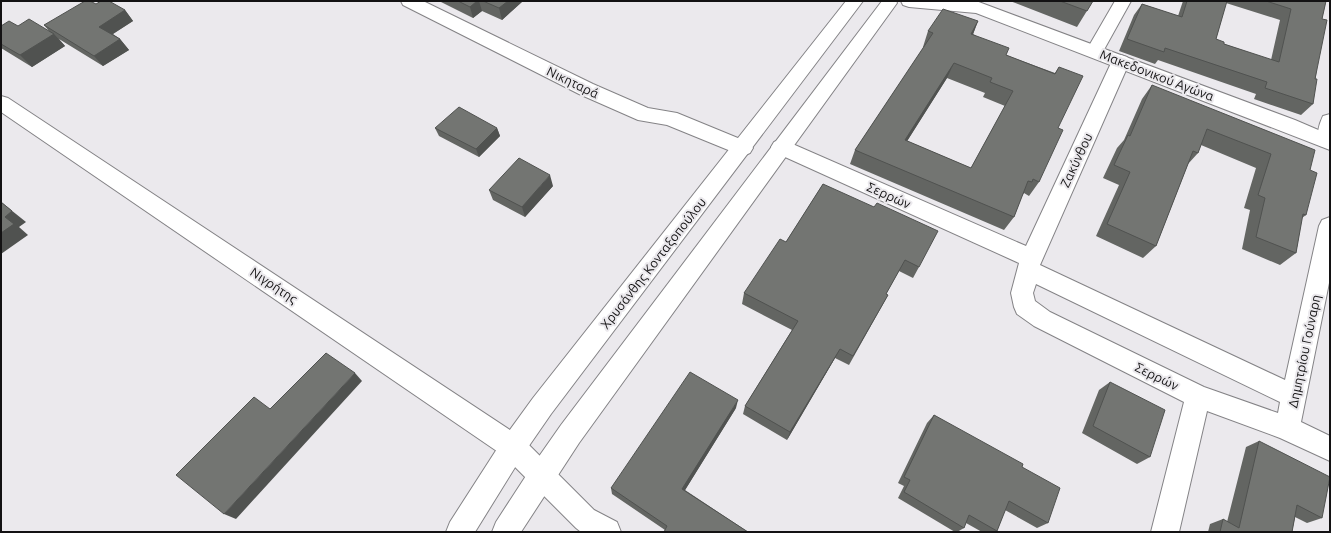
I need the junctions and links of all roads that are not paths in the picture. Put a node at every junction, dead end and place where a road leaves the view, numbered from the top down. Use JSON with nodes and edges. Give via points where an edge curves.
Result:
{"nodes":[{"id":1,"x":409,"y":1,"type":"edge"},
{"id":2,"x":855,"y":1,"type":"edge"},
{"id":3,"x":909,"y":1,"type":"edge"},
{"id":4,"x":960,"y":1,"type":"edge"},
{"id":5,"x":1123,"y":1,"type":"edge"},
{"id":6,"x":888,"y":2,"type":"edge"},
{"id":7,"x":982,"y":9,"type":"junction"},
{"id":8,"x":1095,"y":51,"type":"junction"},
{"id":9,"x":1121,"y":61,"type":"junction"},
{"id":10,"x":1,"y":103,"type":"edge"},
{"id":11,"x":1330,"y":121,"type":"edge"},
{"id":12,"x":1328,"y":142,"type":"edge"},
{"id":13,"x":781,"y":147,"type":"junction"},
{"id":14,"x":743,"y":148,"type":"junction"},
{"id":15,"x":1330,"y":226,"type":"edge"},
{"id":16,"x":1029,"y":264,"type":"junction"},
{"id":17,"x":1198,"y":396,"type":"junction"},
{"id":18,"x":1294,"y":396,"type":"junction"},
{"id":19,"x":1287,"y":428,"type":"junction"},
{"id":20,"x":513,"y":447,"type":"junction"},
{"id":21,"x":1330,"y":449,"type":"edge"},
{"id":22,"x":542,"y":474,"type":"junction"},
{"id":23,"x":581,"y":525,"type":"edge"},
{"id":24,"x":460,"y":532,"type":"edge"},
{"id":25,"x":506,"y":532,"type":"edge"},
{"id":26,"x":607,"y":532,"type":"edge"},
{"id":27,"x":1165,"y":532,"type":"edge"}],
"edges":[{"from":1,"to":14,"type":"street","name":"Νικηταρά","via":[[586,89],[645,115],[670,118]]},
{"from":2,"to":14,"type":"street","name":"Χρυσάνθης Κονταξοπούλου"},
{"from":3,"to":7,"type":"street","name":"Μακεδονικού Αγώνα"},
{"from":4,"to":7,"type":"street","name":"Μακεδονικού Αγώνα"},
{"from":5,"to":8,"type":"street"},
{"from":6,"to":13,"type":"street"},
{"from":7,"to":8,"type":"street","name":"Μακεδονικού Αγώνα"},
{"from":8,"to":9,"type":"street","name":"Μακεδονικού Αγώνα"},
{"from":9,"to":12,"type":"street","name":"Μακεδονικού Αγώνα"},
{"from":9,"to":16,"type":"street","name":"Ζακύνθου"},
{"from":10,"to":20,"type":"street","name":"Νιγρήτης"},
{"from":11,"to":12,"type":"street"},
{"from":13,"to":16,"type":"street","name":"Σερρών"},
{"from":13,"to":22,"type":"street"},
{"from":14,"to":20,"type":"street","name":"Χρυσάνθης Κονταξοπούλου","via":[[542,406]]},
{"from":15,"to":18,"type":"street","name":"Δημητρίου Γούναρη"},
{"from":16,"to":17,"type":"street","name":"Σερρών","via":[[1023,299],[1025,307],[1031,312]]},
{"from":16,"to":18,"type":"street","name":"Σερρών"},
{"from":17,"to":19,"type":"street","name":"Σερρών"},
{"from":17,"to":27,"type":"street"},
{"from":18,"to":19,"type":"street","name":"Δημητρίου Γούναρη"},
{"from":19,"to":21,"type":"street","name":"Σερρών"},
{"from":20,"to":22,"type":"street","name":"Νιγρήτης"},
{"from":20,"to":24,"type":"street","name":"Χρυσάνθης Κονταξοπούλου"},
{"from":22,"to":23,"type":"street","name":"Νιγρήτης"},
{"from":22,"to":25,"type":"street"},
{"from":23,"to":26,"type":"street","name":"Νιγρήτης"}]}
